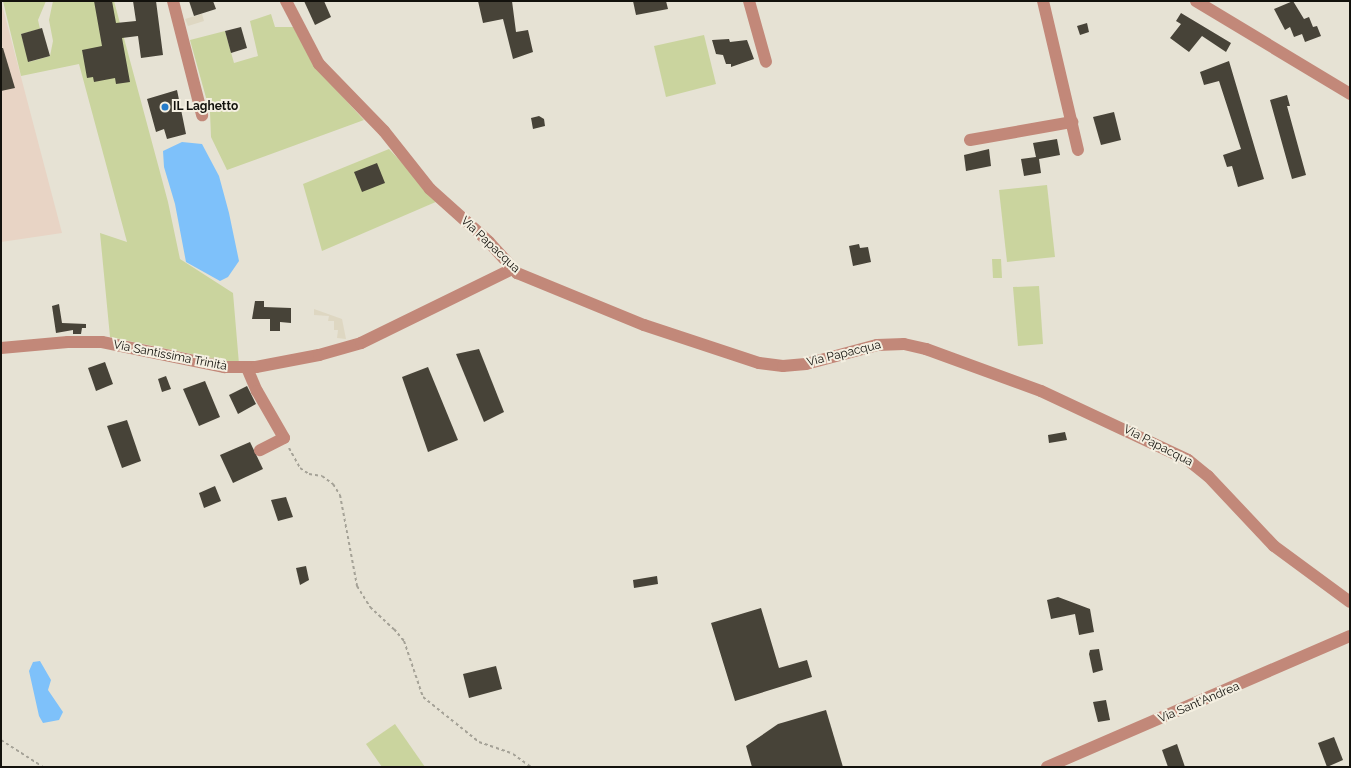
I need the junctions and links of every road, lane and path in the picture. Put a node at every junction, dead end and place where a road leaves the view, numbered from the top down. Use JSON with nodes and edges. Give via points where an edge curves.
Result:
{"nodes":[{"id":1,"x":173,"y":1,"type":"edge"},
{"id":2,"x":286,"y":1,"type":"edge"},
{"id":3,"x":750,"y":1,"type":"edge"},
{"id":4,"x":1043,"y":1,"type":"edge"},
{"id":5,"x":1196,"y":1,"type":"edge"},
{"id":6,"x":766,"y":62,"type":"dead end"},
{"id":7,"x":1350,"y":94,"type":"edge"},
{"id":8,"x":202,"y":115,"type":"dead end"},
{"id":9,"x":1072,"y":122,"type":"junction"},
{"id":10,"x":970,"y":140,"type":"dead end"},
{"id":11,"x":1078,"y":150,"type":"dead end"},
{"id":12,"x":512,"y":269,"type":"junction"},
{"id":13,"x":1,"y":348,"type":"edge"},
{"id":14,"x":247,"y":368,"type":"junction"},
{"id":15,"x":284,"y":438,"type":"junction"},
{"id":16,"x":260,"y":450,"type":"dead end"},
{"id":17,"x":1350,"y":602,"type":"edge"},
{"id":18,"x":1350,"y":636,"type":"edge"},
{"id":19,"x":1,"y":740,"type":"edge"},
{"id":20,"x":43,"y":767,"type":"edge"},
{"id":21,"x":531,"y":767,"type":"edge"},
{"id":22,"x":1047,"y":767,"type":"edge"}],
"edges":[{"from":1,"to":8,"type":"street"},
{"from":2,"to":12,"type":"street","name":"Via Papacqua","via":[[319,64],[384,131],[420,179],[489,242]]},
{"from":3,"to":6,"type":"street"},
{"from":4,"to":9,"type":"street"},
{"from":5,"to":7,"type":"street"},
{"from":9,"to":10,"type":"street"},
{"from":9,"to":11,"type":"street"},
{"from":12,"to":14,"type":"street","name":"Via Santissima Trinità","via":[[361,343],[310,358]]},
{"from":12,"to":17,"type":"street","name":"Via Papacqua","via":[[527,278],[637,322],[759,363],[799,365],[877,345],[904,344],[926,349],[1041,391],[1188,460],[1208,476],[1274,546]]},
{"from":13,"to":14,"type":"street","name":"Via Santissima Trinità","via":[[68,342],[102,342],[215,366]]},
{"from":14,"to":15,"type":"street"},
{"from":15,"to":16,"type":"street"},
{"from":15,"to":21,"type":"path","via":[[300,468],[309,474],[322,476],[333,484],[340,495],[357,586],[370,607],[394,628],[404,641],[423,697],[479,742],[512,754]]},
{"from":18,"to":22,"type":"street","name":"Via Sant'Andrea"},
{"from":19,"to":20,"type":"path"}]}
